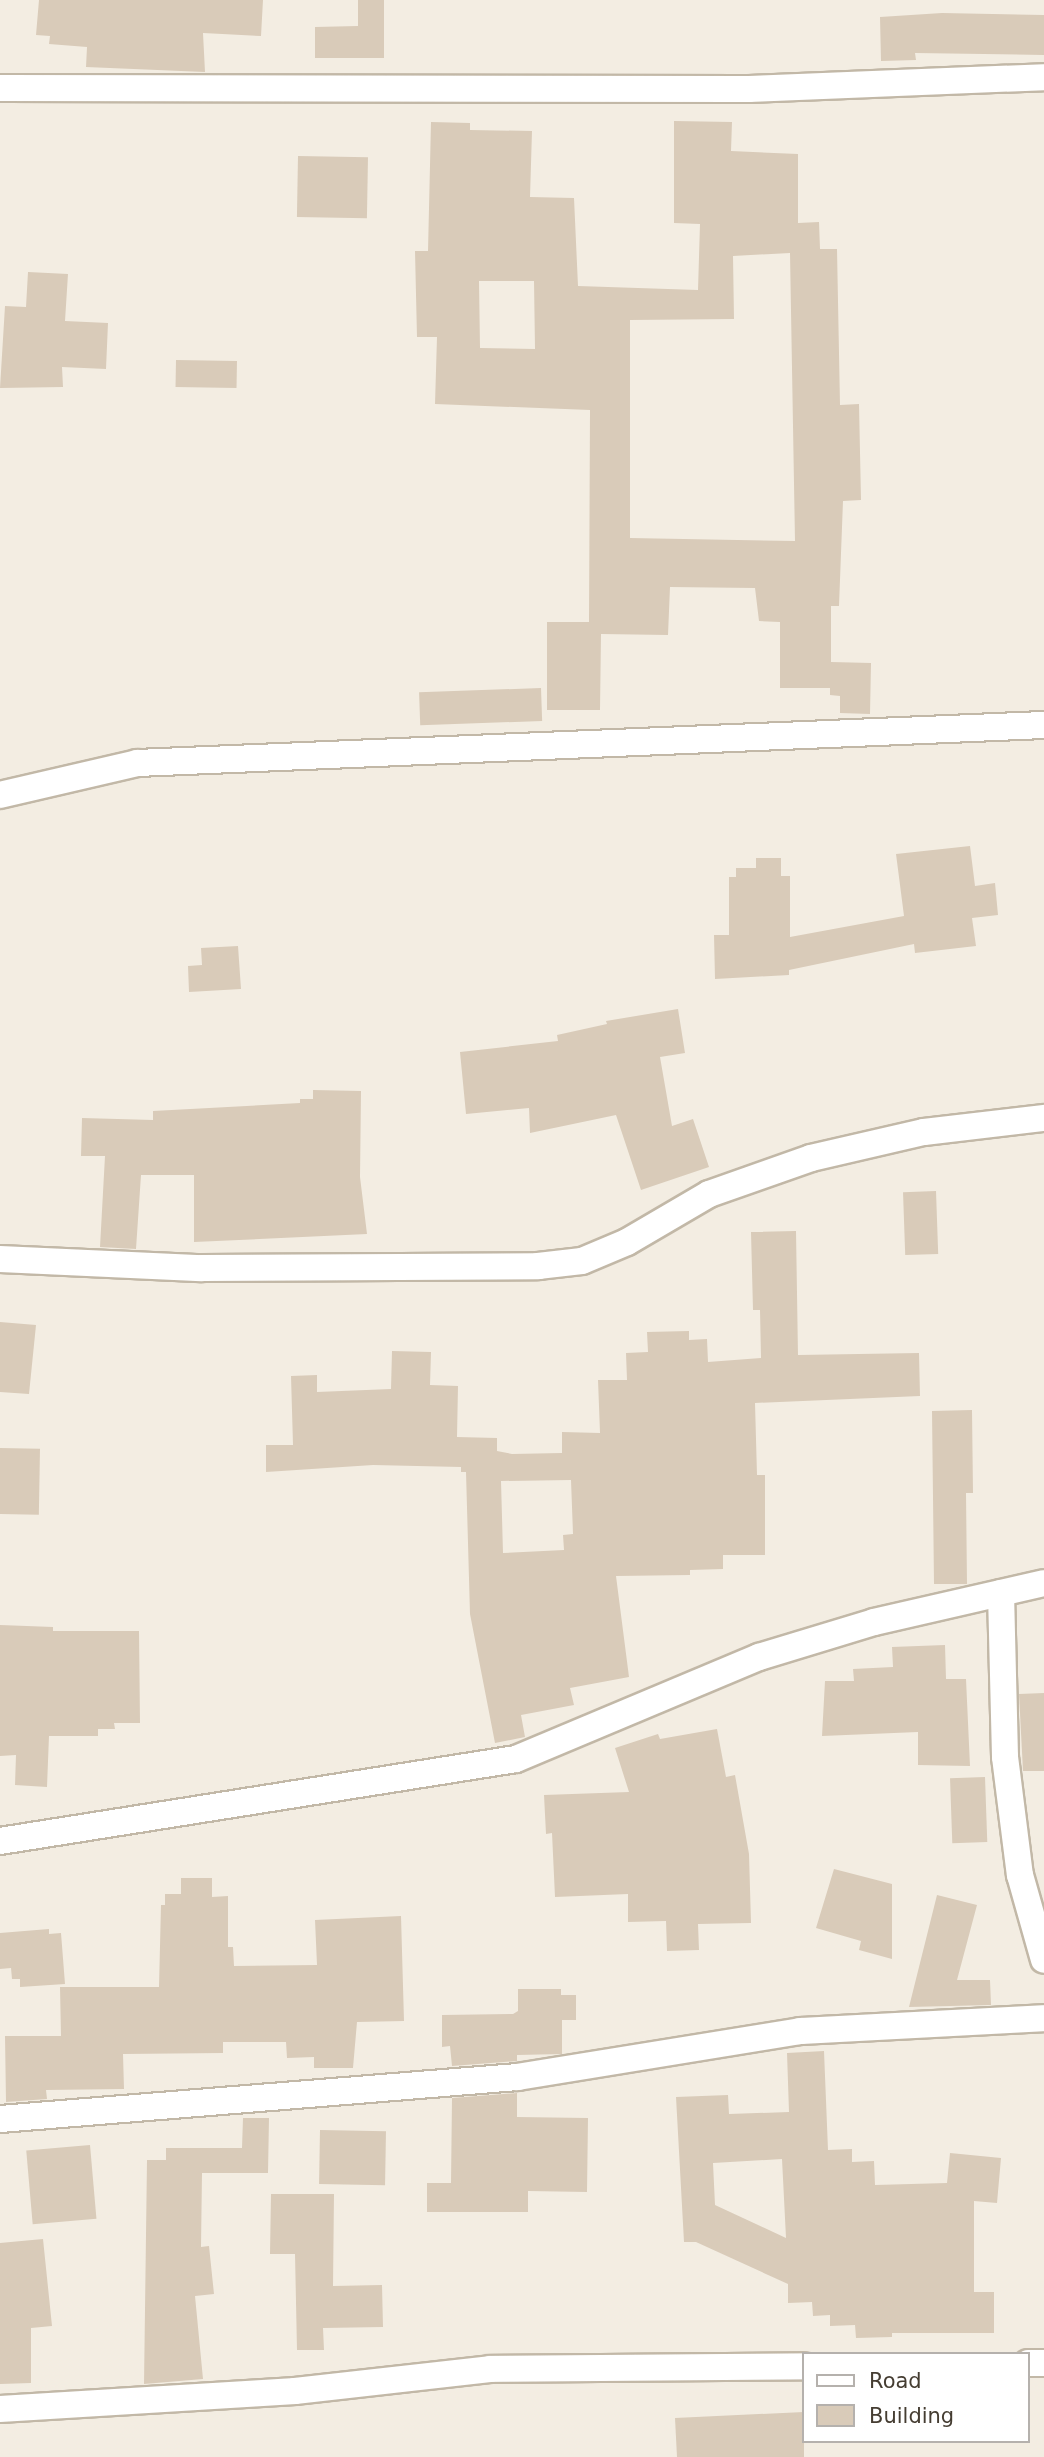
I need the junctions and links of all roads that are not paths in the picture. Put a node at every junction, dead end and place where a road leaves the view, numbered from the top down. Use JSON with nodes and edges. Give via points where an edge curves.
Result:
{"nodes":[{"id":1,"x":1044,"y":77,"type":"edge"},
{"id":2,"x":0,"y":88,"type":"edge"},
{"id":3,"x":1044,"y":725,"type":"edge"},
{"id":4,"x":0,"y":795,"type":"edge"},
{"id":5,"x":1044,"y":1118,"type":"edge"},
{"id":6,"x":0,"y":1259,"type":"edge"},
{"id":7,"x":1044,"y":1583,"type":"edge"},
{"id":8,"x":1001,"y":1593,"type":"junction"},
{"id":9,"x":0,"y":1841,"type":"edge"},
{"id":10,"x":1044,"y":1960,"type":"edge"},
{"id":11,"x":1044,"y":2018,"type":"edge"},
{"id":12,"x":0,"y":2119,"type":"edge"},
{"id":13,"x":802,"y":2366,"type":"edge"},
{"id":14,"x":0,"y":2409,"type":"edge"}],
"edges":[{"from":1,"to":2,"type":"street","via":[[749,89]]},
{"from":3,"to":4,"type":"street","via":[[137,763]]},
{"from":5,"to":6,"type":"street","via":[[924,1132],[811,1158],[709,1195],[627,1242],[582,1261],[538,1266],[202,1268]]},
{"from":7,"to":8,"type":"street"},
{"from":8,"to":9,"type":"street","via":[[874,1622],[759,1657],[516,1759]]},
{"from":8,"to":10,"type":"street","via":[[1005,1757],[1020,1875]]},
{"from":11,"to":12,"type":"street","via":[[800,2031],[517,2077]]},
{"from":13,"to":14,"type":"street","via":[[490,2369],[295,2391]]}]}
